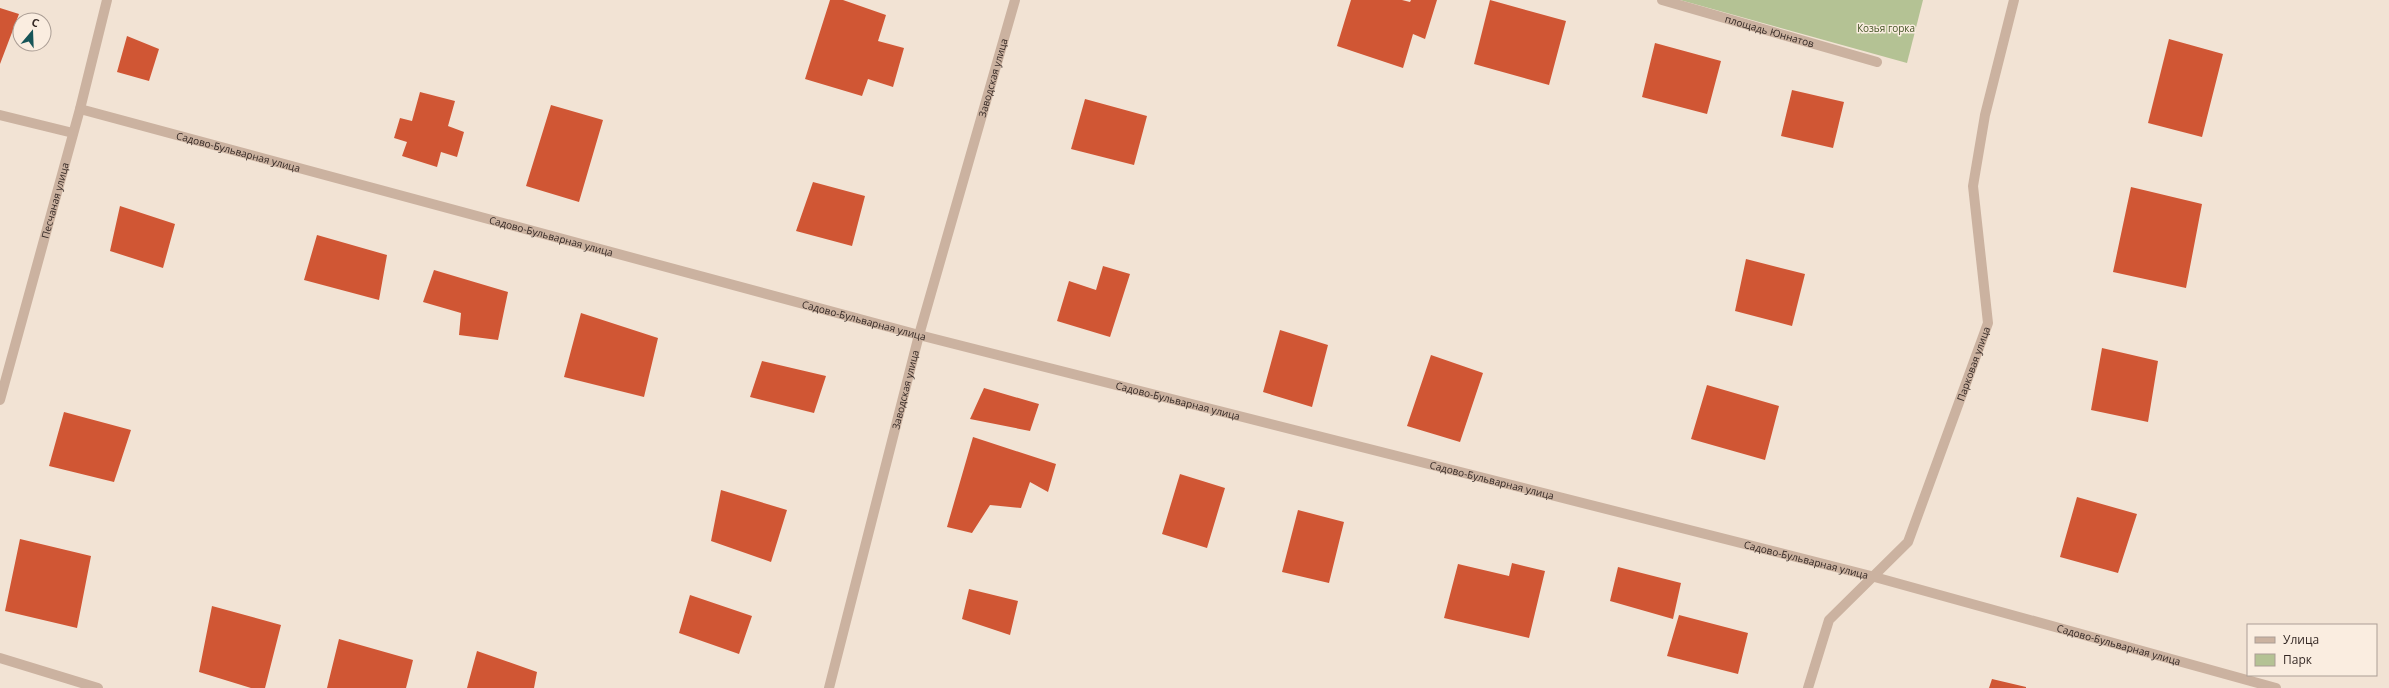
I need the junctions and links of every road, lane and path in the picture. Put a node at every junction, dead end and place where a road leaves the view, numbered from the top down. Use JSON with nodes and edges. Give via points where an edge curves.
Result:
{"nodes":[{"id":1,"x":107,"y":0,"type":"edge"},
{"id":2,"x":1015,"y":0,"type":"edge"},
{"id":3,"x":1662,"y":0,"type":"edge"},
{"id":4,"x":2014,"y":0,"type":"edge"},
{"id":5,"x":1877,"y":62,"type":"dead end"},
{"id":6,"x":80,"y":108,"type":"junction"},
{"id":7,"x":0,"y":115,"type":"edge"},
{"id":8,"x":73,"y":133,"type":"junction"},
{"id":9,"x":920,"y":336,"type":"junction"},
{"id":10,"x":0,"y":400,"type":"edge"},
{"id":11,"x":1871,"y":576,"type":"junction"},
{"id":12,"x":0,"y":658,"type":"edge"},
{"id":13,"x":98,"y":688,"type":"edge"},
{"id":14,"x":829,"y":688,"type":"edge"},
{"id":15,"x":1808,"y":688,"type":"edge"},
{"id":16,"x":2276,"y":688,"type":"edge"}],
"edges":[{"from":1,"to":6,"type":"street","name":"Песчаная улица"},
{"from":2,"to":9,"type":"street","name":"Заводская улица"},
{"from":3,"to":5,"type":"street","name":"площадь Юннатов"},
{"from":4,"to":11,"type":"street","name":"Парковая улица","via":[[1985,115],[1973,186],[1988,323],[1908,542]]},
{"from":6,"to":8,"type":"street","name":"Песчаная улица"},
{"from":6,"to":9,"type":"street","name":"Садово-Бульварная улица"},
{"from":7,"to":8,"type":"street"},
{"from":8,"to":10,"type":"street","name":"Песчаная улица"},
{"from":9,"to":11,"type":"street","name":"Садово-Бульварная улица"},
{"from":9,"to":14,"type":"street","name":"Заводская улица"},
{"from":11,"to":15,"type":"street","name":"Парковая улица","via":[[1829,620]]},
{"from":11,"to":16,"type":"street","name":"Садово-Бульварная улица"},
{"from":12,"to":13,"type":"street"}]}
